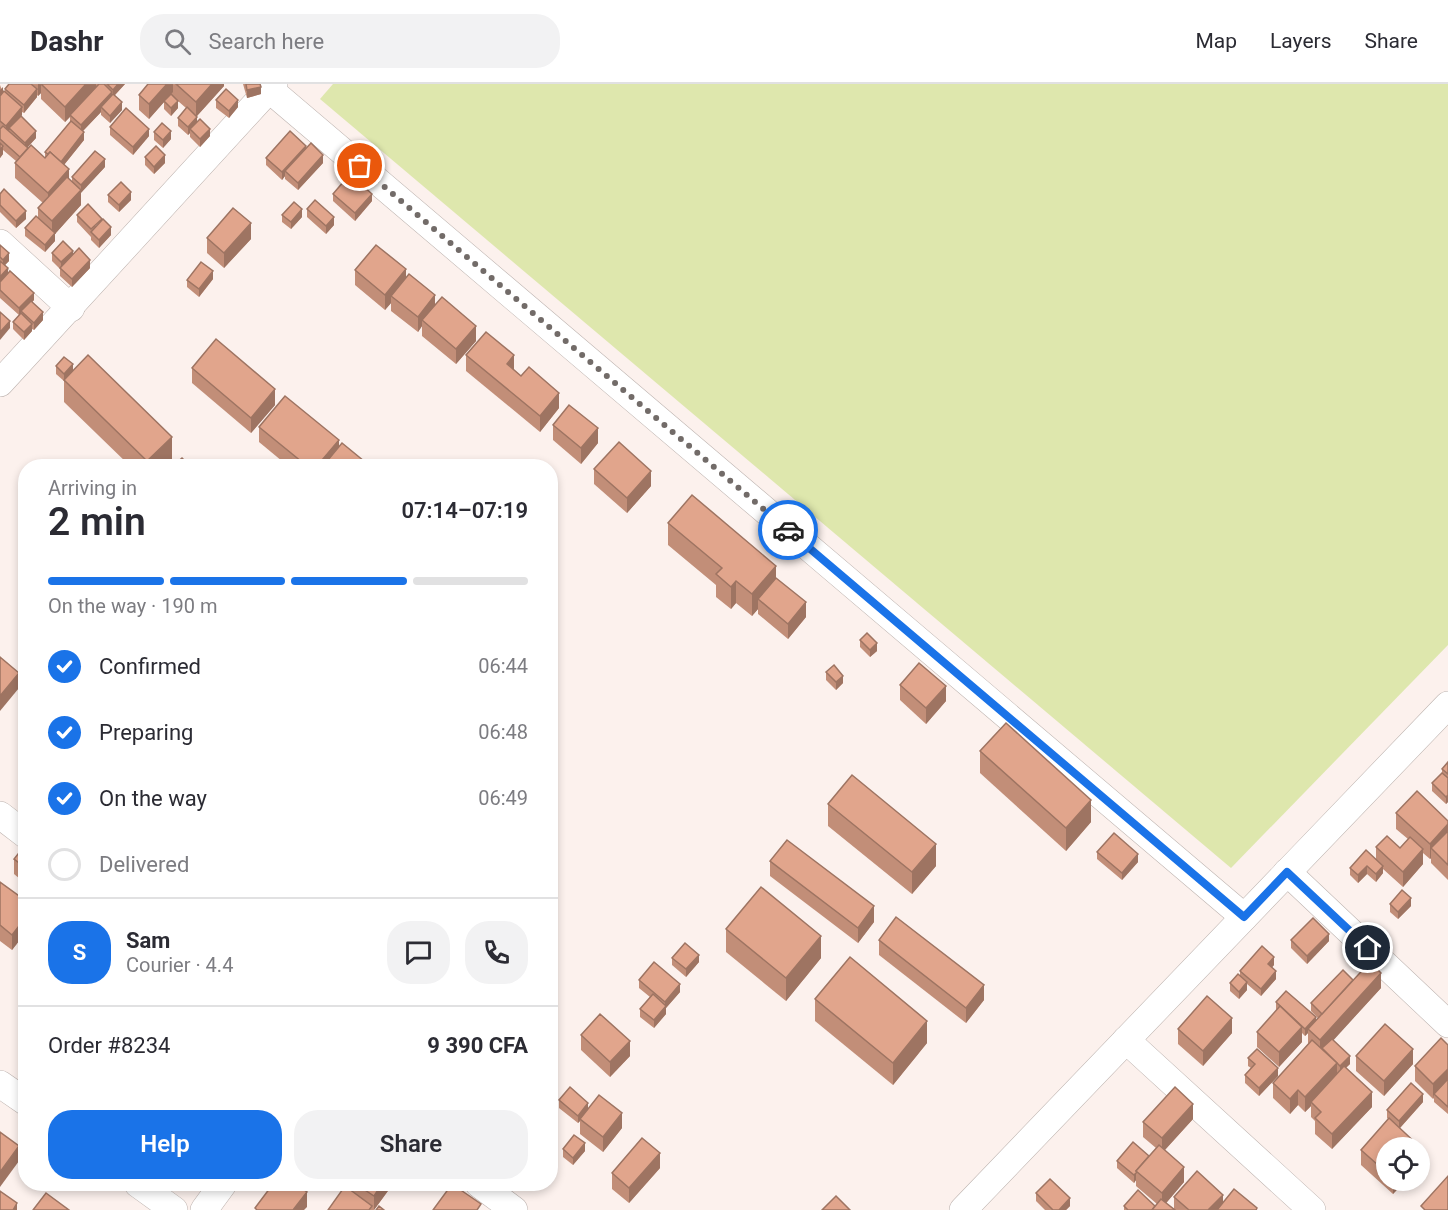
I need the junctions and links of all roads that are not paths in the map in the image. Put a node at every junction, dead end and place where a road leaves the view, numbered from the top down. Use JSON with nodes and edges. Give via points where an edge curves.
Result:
{"nodes":[{"id":1,"x":271,"y":86,"type":"edge"},
{"id":2,"x":0,"y":243,"type":"edge"},
{"id":3,"x":70,"y":308,"type":"junction"},
{"id":4,"x":0,"y":382,"type":"edge"},
{"id":5,"x":1448,"y":705,"type":"edge"},
{"id":6,"x":0,"y":815,"type":"edge"},
{"id":7,"x":18,"y":829,"type":"edge"},
{"id":8,"x":1287,"y":872,"type":"junction"},
{"id":9,"x":1244,"y":917,"type":"junction"},
{"id":10,"x":1448,"y":1024,"type":"edge"},
{"id":11,"x":1126,"y":1040,"type":"junction"},
{"id":12,"x":0,"y":1084,"type":"edge"},
{"id":13,"x":18,"y":1096,"type":"edge"},
{"id":14,"x":148,"y":1191,"type":"edge"},
{"id":15,"x":218,"y":1191,"type":"edge"},
{"id":16,"x":488,"y":1191,"type":"edge"},
{"id":17,"x":966,"y":1209,"type":"edge"},
{"id":18,"x":174,"y":1210,"type":"edge"},
{"id":19,"x":204,"y":1210,"type":"edge"},
{"id":20,"x":514,"y":1210,"type":"edge"},
{"id":21,"x":1312,"y":1210,"type":"edge"}],
"edges":[{"from":1,"to":3,"type":"street"},
{"from":1,"to":9,"type":"street"},
{"from":2,"to":3,"type":"street"},
{"from":3,"to":4,"type":"street"},
{"from":5,"to":8,"type":"street"},
{"from":6,"to":7,"type":"street"},
{"from":8,"to":9,"type":"street"},
{"from":8,"to":10,"type":"street"},
{"from":9,"to":11,"type":"street"},
{"from":11,"to":17,"type":"street"},
{"from":11,"to":21,"type":"street"},
{"from":12,"to":13,"type":"street"},
{"from":14,"to":18,"type":"street"},
{"from":15,"to":19,"type":"street"},
{"from":16,"to":20,"type":"street"}]}
